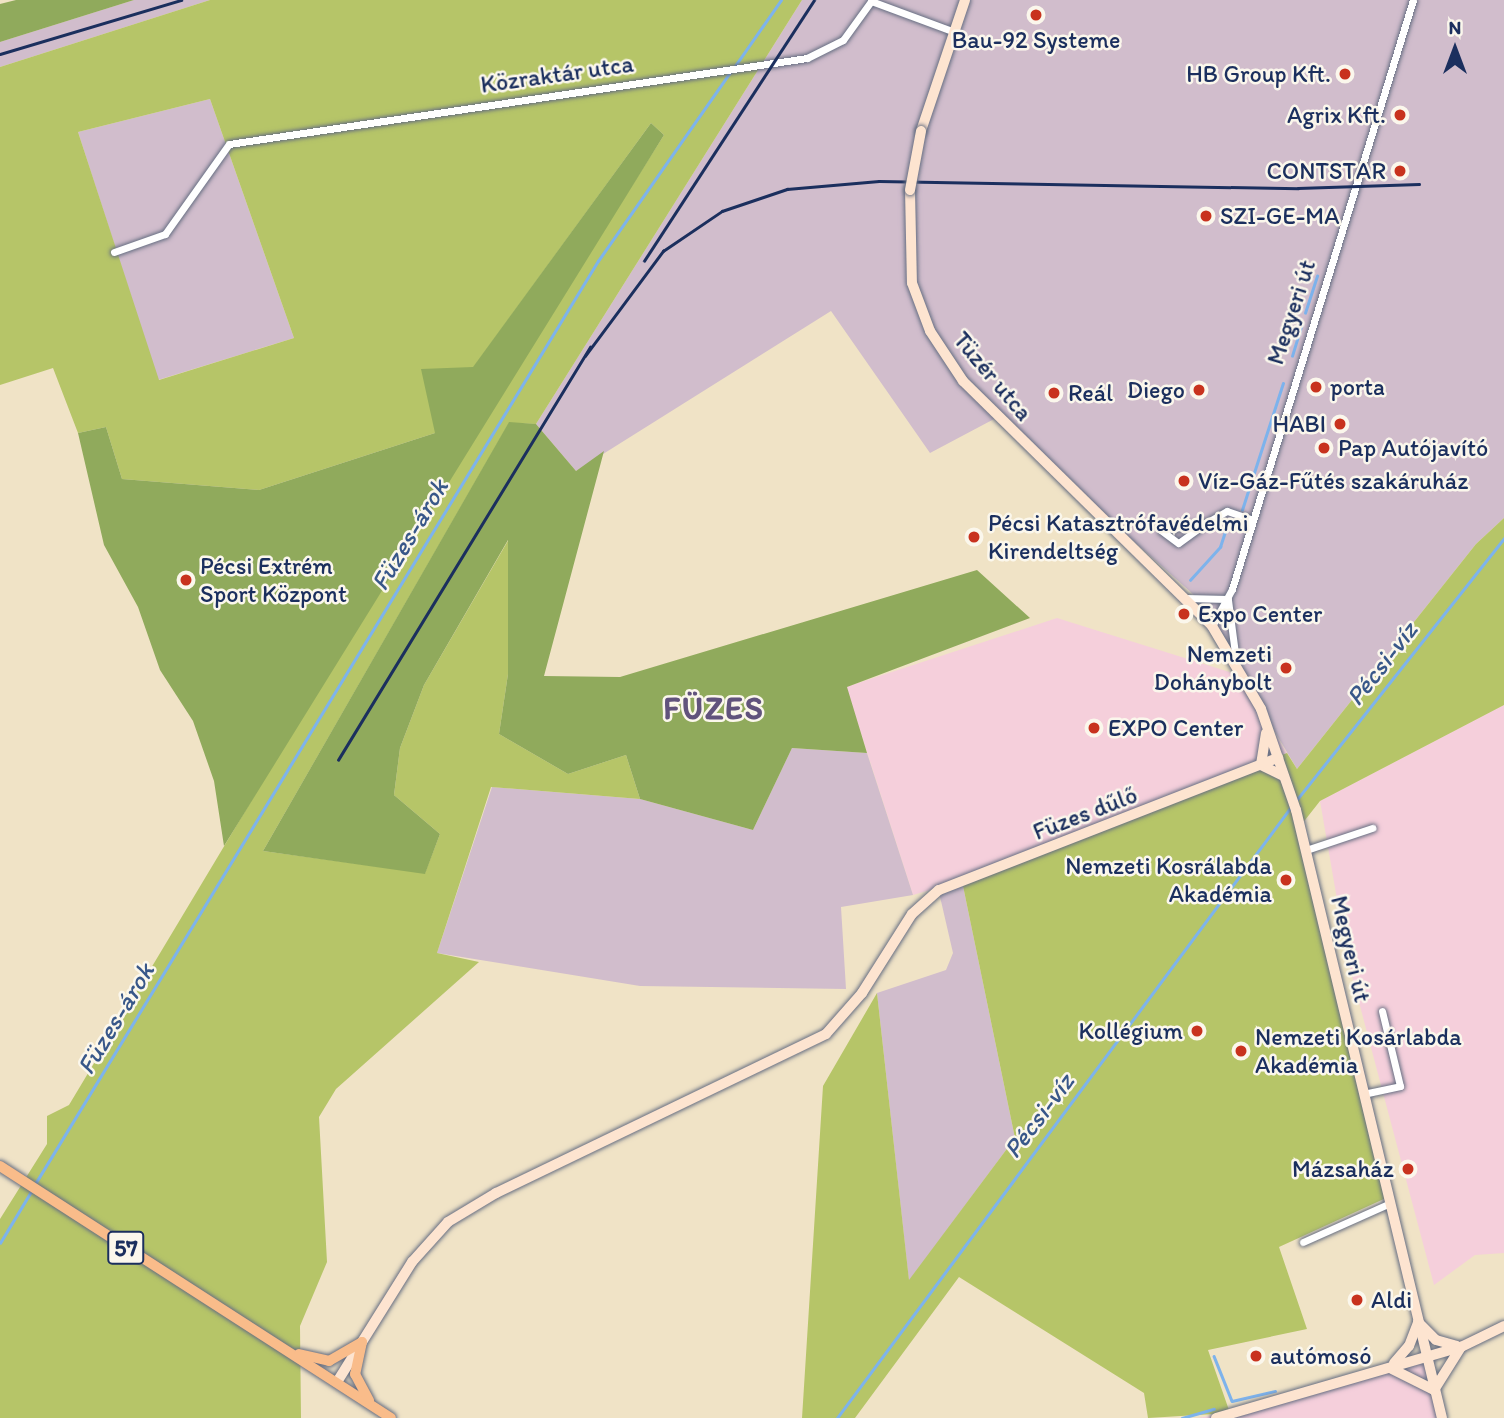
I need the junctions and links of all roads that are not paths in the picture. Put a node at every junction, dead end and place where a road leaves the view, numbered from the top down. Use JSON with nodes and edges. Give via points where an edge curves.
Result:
{"nodes":[{"id":1,"x":871,"y":0,"type":"edge"},
{"id":2,"x":965,"y":0,"type":"edge"},
{"id":3,"x":1413,"y":0,"type":"edge"},
{"id":4,"x":955,"y":32,"type":"junction"},
{"id":5,"x":114,"y":252,"type":"dead end"},
{"id":6,"x":1250,"y":519,"type":"junction"},
{"id":7,"x":1206,"y":523,"type":"junction"},
{"id":8,"x":1185,"y":598,"type":"junction"},
{"id":9,"x":1228,"y":599,"type":"junction"},
{"id":10,"x":1212,"y":626,"type":"junction"},
{"id":11,"x":1236,"y":661,"type":"junction"},
{"id":12,"x":1265,"y":724,"type":"junction"},
{"id":13,"x":1278,"y":758,"type":"junction"},
{"id":14,"x":1261,"y":765,"type":"junction"},
{"id":15,"x":1287,"y":779,"type":"junction"},
{"id":16,"x":1372,"y":828,"type":"dead end"},
{"id":17,"x":1306,"y":850,"type":"junction"},
{"id":18,"x":1382,"y":1011,"type":"dead end"},
{"id":19,"x":1363,"y":1094,"type":"junction"},
{"id":20,"x":0,"y":1166,"type":"edge"},
{"id":21,"x":1388,"y":1204,"type":"junction"},
{"id":22,"x":1303,"y":1242,"type":"dead end"},
{"id":23,"x":1418,"y":1322,"type":"junction"},
{"id":24,"x":1504,"y":1326,"type":"edge"},
{"id":25,"x":362,"y":1342,"type":"junction"},
{"id":26,"x":1461,"y":1347,"type":"junction"},
{"id":27,"x":293,"y":1354,"type":"junction"},
{"id":28,"x":1426,"y":1357,"type":"junction"},
{"id":29,"x":1385,"y":1368,"type":"junction"},
{"id":30,"x":337,"y":1382,"type":"junction"},
{"id":31,"x":1434,"y":1390,"type":"junction"},
{"id":32,"x":372,"y":1406,"type":"junction"},
{"id":33,"x":391,"y":1418,"type":"edge"},
{"id":34,"x":1216,"y":1418,"type":"edge"},
{"id":35,"x":1442,"y":1418,"type":"edge"}],
"edges":[{"from":1,"to":4,"type":"street"},
{"from":1,"to":5,"type":"street","name":"Közraktár utca","via":[[852,30],[826,51],[735,70],[262,135],[225,146],[165,234]]},
{"from":2,"to":4,"type":"street","name":"Tüzér utca"},
{"from":3,"to":6,"type":"street","name":"Megyeri út"},
{"from":4,"to":8,"type":"street","name":"Tüzér utca","bridge":true,"via":[[921,131],[910,190],[912,283],[930,331],[993,416]]},
{"from":6,"to":7,"type":"street","via":[[1227,511]]},
{"from":6,"to":9,"type":"street","name":"Megyeri út"},
{"from":7,"to":7,"type":"street","via":[[1186,522],[1161,530],[1178,543]]},
{"from":8,"to":9,"type":"street"},
{"from":8,"to":10,"type":"street","name":"Tüzér utca"},
{"from":9,"to":10,"type":"street","name":"Megyeri út"},
{"from":9,"to":11,"type":"street","name":"Megyeri út"},
{"from":10,"to":11,"type":"street","name":"Megyeri út"},
{"from":11,"to":12,"type":"street","name":"Megyeri út"},
{"from":12,"to":13,"type":"street","name":"Megyeri út"},
{"from":12,"to":14,"type":"street"},
{"from":13,"to":14,"type":"street","name":"Füzes dűlő"},
{"from":13,"to":15,"type":"street","name":"Megyeri út"},
{"from":14,"to":15,"type":"street"},
{"from":14,"to":25,"type":"street","name":"Füzes dűlő","via":[[939,890],[912,914],[862,993],[826,1034],[496,1193],[448,1222],[412,1262]]},
{"from":15,"to":17,"type":"street","name":"Megyeri út"},
{"from":16,"to":17,"type":"street"},
{"from":17,"to":19,"type":"street","name":"Megyeri út"},
{"from":18,"to":19,"type":"street","via":[[1400,1086]]},
{"from":19,"to":21,"type":"street","name":"Megyeri út"},
{"from":20,"to":27,"type":"main road","number":"57"},
{"from":21,"to":22,"type":"street"},
{"from":21,"to":23,"type":"street","name":"Megyeri út"},
{"from":23,"to":26,"type":"street","via":[[1436,1340]]},
{"from":23,"to":28,"type":"street","name":"Megyeri út"},
{"from":23,"to":29,"type":"street","via":[[1403,1357]]},
{"from":24,"to":26,"type":"street"},
{"from":25,"to":27,"type":"main road","via":[[329,1361]]},
{"from":25,"to":30,"type":"street","name":"Füzes dűlő"},
{"from":25,"to":32,"type":"main road","via":[[355,1374]]},
{"from":26,"to":28,"type":"street"},
{"from":26,"to":31,"type":"street"},
{"from":27,"to":30,"type":"main road","number":"57"},
{"from":28,"to":29,"type":"street"},
{"from":28,"to":31,"type":"street","name":"Megyeri út"},
{"from":29,"to":31,"type":"street","via":[[1410,1373]]},
{"from":29,"to":34,"type":"street"},
{"from":30,"to":32,"type":"main road","number":"57"},
{"from":31,"to":35,"type":"street","name":"Megyeri út"},
{"from":32,"to":33,"type":"main road","number":"57"}]}
